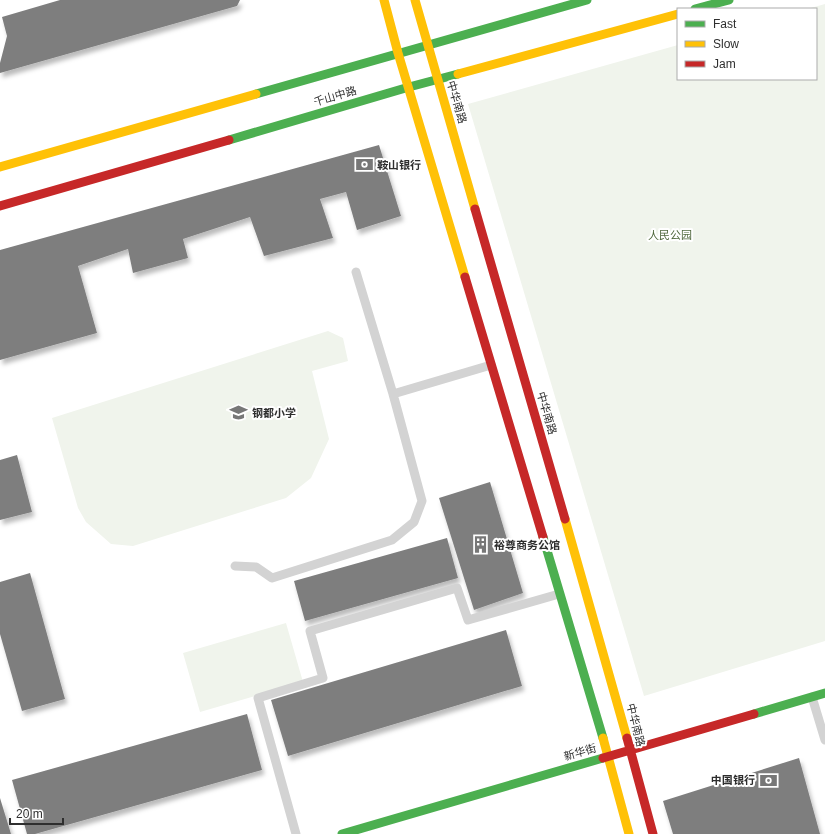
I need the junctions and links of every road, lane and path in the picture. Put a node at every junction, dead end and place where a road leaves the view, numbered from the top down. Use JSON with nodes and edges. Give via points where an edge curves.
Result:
{"nodes":[{"id":1,"x":384,"y":0,"type":"edge"},
{"id":2,"x":415,"y":0,"type":"edge"},
{"id":3,"x":586,"y":0,"type":"edge"},
{"id":4,"x":728,"y":0,"type":"edge"},
{"id":5,"x":699,"y":8,"type":"edge"},
{"id":6,"x":677,"y":14,"type":"edge"},
{"id":7,"x":428,"y":45,"type":"junction"},
{"id":8,"x":398,"y":53,"type":"junction"},
{"id":9,"x":438,"y":79,"type":"junction"},
{"id":10,"x":409,"y":87,"type":"junction"},
{"id":11,"x":0,"y":167,"type":"edge"},
{"id":12,"x":0,"y":206,"type":"edge"},
{"id":13,"x":356,"y":272,"type":"dead end"},
{"id":14,"x":491,"y":365,"type":"junction"},
{"id":15,"x":392,"y":394,"type":"junction"},
{"id":16,"x":235,"y":566,"type":"dead end"},
{"id":17,"x":559,"y":594,"type":"junction"},
{"id":18,"x":825,"y":693,"type":"edge"},
{"id":19,"x":812,"y":697,"type":"junction"},
{"id":20,"x":825,"y":740,"type":"edge"},
{"id":21,"x":630,"y":750,"type":"junction"},
{"id":22,"x":608,"y":756,"type":"junction"},
{"id":23,"x":296,"y":834,"type":"edge"},
{"id":24,"x":342,"y":834,"type":"edge"},
{"id":25,"x":629,"y":834,"type":"edge"},
{"id":26,"x":653,"y":834,"type":"edge"}],
"edges":[{"from":1,"to":8,"type":"main road"},
{"from":2,"to":7,"type":"main road","name":"中华南路"},
{"from":3,"to":7,"type":"main road"},
{"from":4,"to":5,"type":"main road"},
{"from":6,"to":9,"type":"main road","name":"千山中路"},
{"from":7,"to":8,"type":"main road"},
{"from":7,"to":9,"type":"main road","name":"中华南路"},
{"from":8,"to":10,"type":"main road"},
{"from":8,"to":11,"type":"main road"},
{"from":9,"to":10,"type":"main road","name":"千山中路"},
{"from":9,"to":21,"type":"main road","name":"中华南路"},
{"from":10,"to":12,"type":"main road","name":"千山中路"},
{"from":10,"to":14,"type":"main road"},
{"from":13,"to":15,"type":"lane"},
{"from":14,"to":15,"type":"lane"},
{"from":14,"to":17,"type":"main road"},
{"from":15,"to":16,"type":"lane","via":[[422,501],[414,522],[392,540],[272,578],[256,567]]},
{"from":17,"to":22,"type":"main road"},
{"from":17,"to":23,"type":"lane","via":[[468,620],[457,588],[310,632],[323,678],[258,698]]},
{"from":18,"to":19,"type":"main road","name":"新华街"},
{"from":19,"to":20,"type":"lane"},
{"from":19,"to":21,"type":"main road","name":"新华街"},
{"from":21,"to":22,"type":"main road","name":"新华街"},
{"from":21,"to":26,"type":"main road","name":"中华南路"},
{"from":22,"to":24,"type":"main road","name":"新华街"},
{"from":22,"to":25,"type":"main road"}]}
